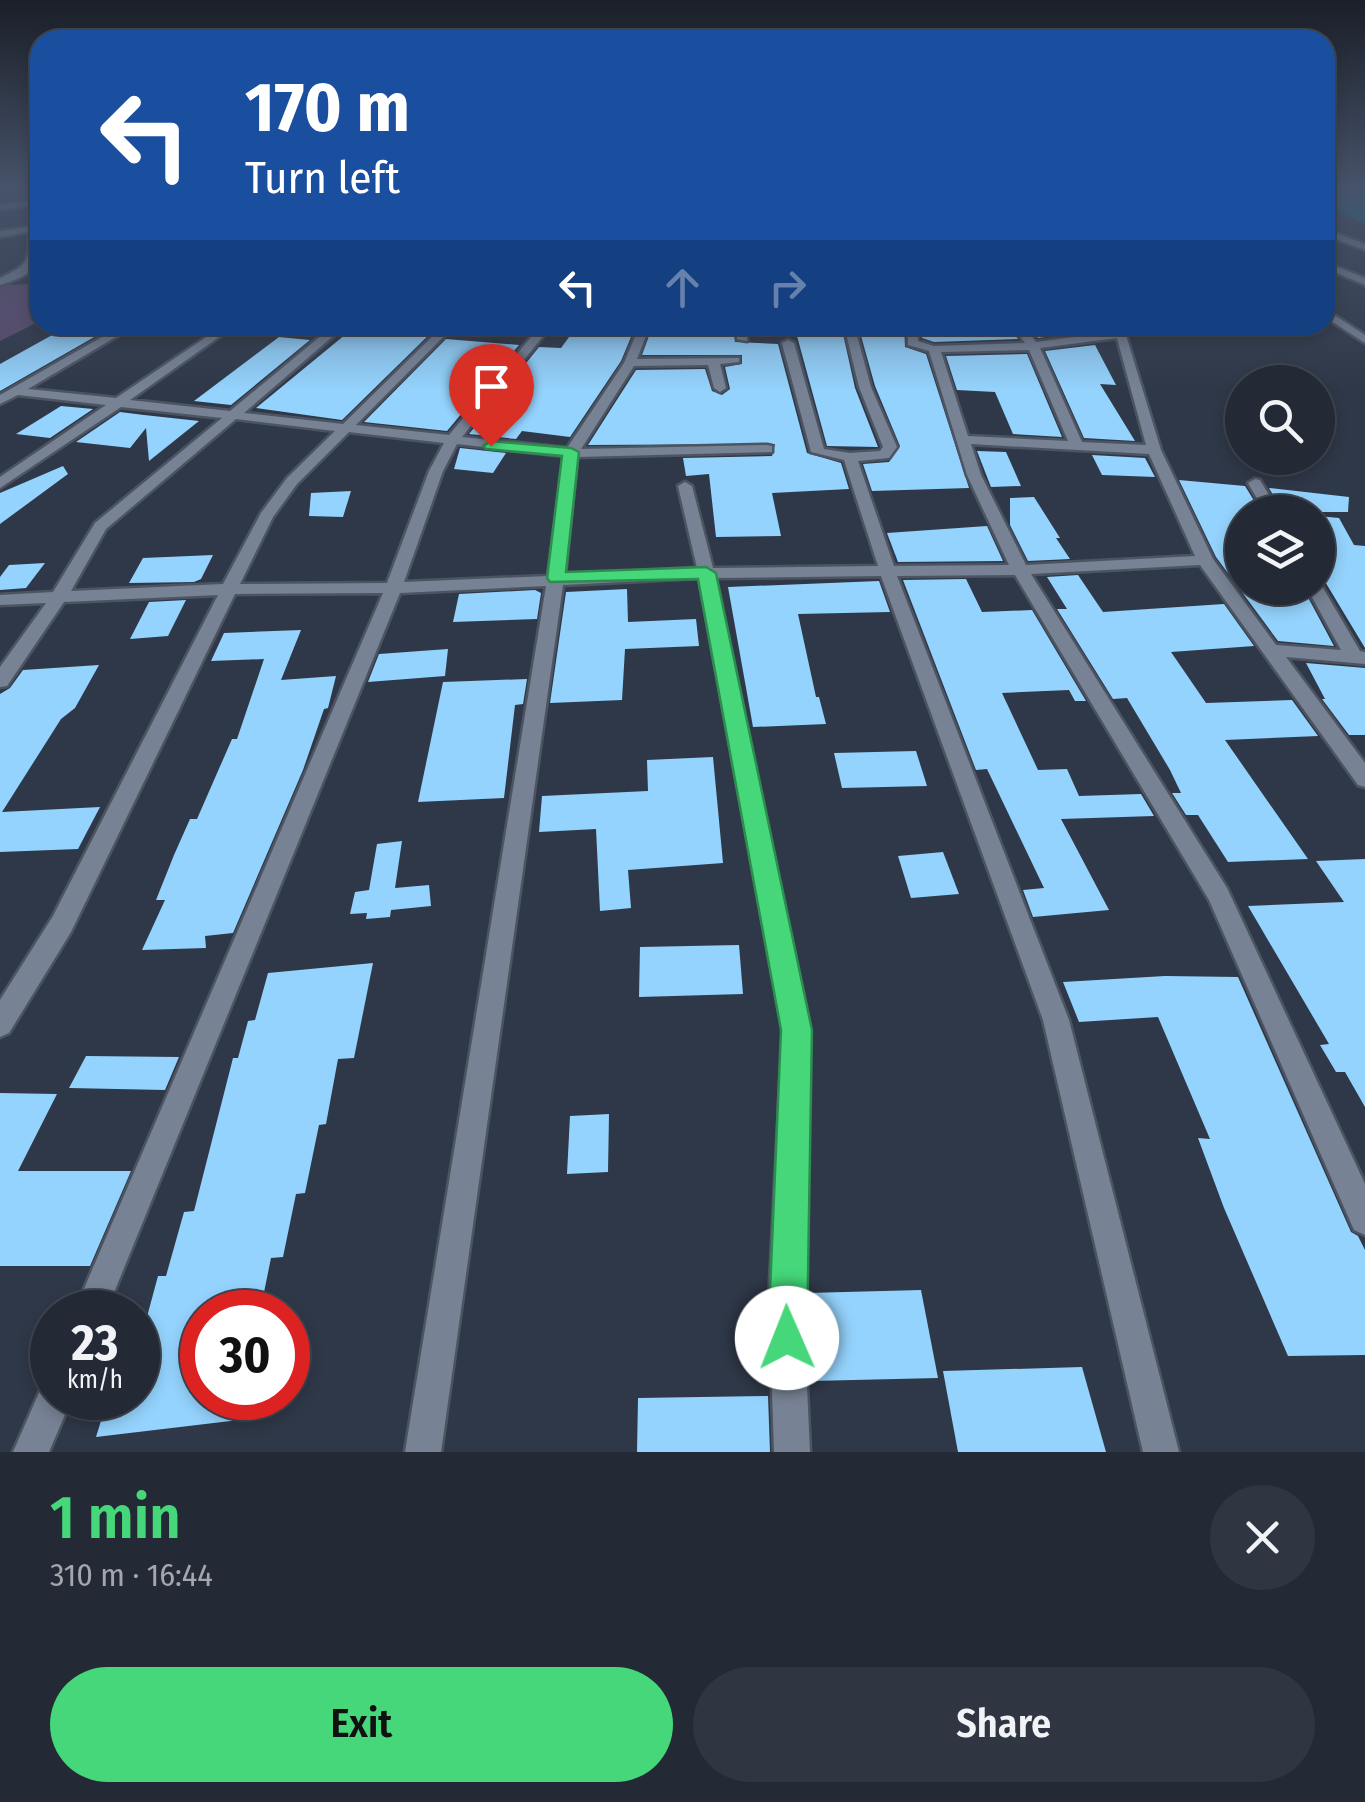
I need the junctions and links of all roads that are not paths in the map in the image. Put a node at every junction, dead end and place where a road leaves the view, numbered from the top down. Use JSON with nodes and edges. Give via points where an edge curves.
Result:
{"nodes":[{"id":1,"x":30,"y":261,"type":"edge"},
{"id":2,"x":0,"y":265,"type":"edge"},
{"id":3,"x":30,"y":265,"type":"edge"},
{"id":4,"x":1335,"y":268,"type":"edge"},
{"id":5,"x":0,"y":282,"type":"edge"},
{"id":6,"x":1365,"y":282,"type":"edge"},
{"id":7,"x":1335,"y":319,"type":"edge"},
{"id":8,"x":114,"y":335,"type":"edge"},
{"id":9,"x":218,"y":335,"type":"edge"},
{"id":10,"x":329,"y":335,"type":"edge"},
{"id":11,"x":440,"y":335,"type":"edge"},
{"id":12,"x":540,"y":335,"type":"edge"},
{"id":13,"x":640,"y":335,"type":"edge"},
{"id":14,"x":743,"y":335,"type":"edge"},
{"id":15,"x":852,"y":335,"type":"edge"},
{"id":16,"x":912,"y":335,"type":"edge"},
{"id":17,"x":1024,"y":335,"type":"edge"},
{"id":18,"x":1090,"y":335,"type":"edge"},
{"id":19,"x":1118,"y":335,"type":"edge"},
{"id":20,"x":743,"y":339,"type":"dead end"},
{"id":21,"x":1365,"y":340,"type":"edge"},
{"id":22,"x":788,"y":343,"type":"dead end"},
{"id":23,"x":1032,"y":346,"type":"junction"},
{"id":24,"x":934,"y":349,"type":"junction"},
{"id":25,"x":736,"y":360,"type":"dead end"},
{"id":26,"x":713,"y":361,"type":"junction"},
{"id":27,"x":630,"y":363,"type":"junction"},
{"id":28,"x":720,"y":388,"type":"dead end"},
{"id":29,"x":15,"y":391,"type":"junction"},
{"id":30,"x":0,"y":400,"type":"edge"},
{"id":31,"x":124,"y":401,"type":"junction"},
{"id":32,"x":237,"y":415,"type":"junction"},
{"id":33,"x":348,"y":427,"type":"junction"},
{"id":34,"x":964,"y":440,"type":"junction"},
{"id":35,"x":451,"y":442,"type":"junction"},
{"id":36,"x":1077,"y":446,"type":"junction"},
{"id":37,"x":767,"y":449,"type":"dead end"},
{"id":38,"x":1154,"y":450,"type":"junction"},
{"id":39,"x":571,"y":452,"type":"junction"},
{"id":40,"x":850,"y":458,"type":"junction"},
{"id":41,"x":1256,"y":482,"type":"dead end"},
{"id":42,"x":0,"y":484,"type":"edge"},
{"id":43,"x":686,"y":486,"type":"dead end"},
{"id":44,"x":1263,"y":495,"type":"edge"},
{"id":45,"x":1206,"y":560,"type":"junction"},
{"id":46,"x":1020,"y":570,"type":"junction"},
{"id":47,"x":706,"y":573,"type":"junction"},
{"id":48,"x":889,"y":574,"type":"junction"},
{"id":49,"x":556,"y":578,"type":"junction"},
{"id":50,"x":232,"y":588,"type":"junction"},
{"id":51,"x":394,"y":588,"type":"junction"},
{"id":52,"x":59,"y":598,"type":"junction"},
{"id":53,"x":0,"y":600,"type":"edge"},
{"id":54,"x":1326,"y":605,"type":"edge"},
{"id":55,"x":1270,"y":650,"type":"junction"},
{"id":56,"x":1360,"y":657,"type":"edge"},
{"id":57,"x":0,"y":681,"type":"edge"},
{"id":58,"x":1365,"y":778,"type":"edge"},
{"id":59,"x":0,"y":1024,"type":"edge"},
{"id":60,"x":1365,"y":1219,"type":"edge"},
{"id":61,"x":99,"y":1290,"type":"edge"},
{"id":62,"x":45,"y":1420,"type":"edge"},
{"id":63,"x":31,"y":1452,"type":"edge"},
{"id":64,"x":423,"y":1452,"type":"edge"},
{"id":65,"x":792,"y":1452,"type":"edge"},
{"id":66,"x":1161,"y":1452,"type":"edge"}],
"edges":[{"from":1,"to":2,"type":"street"},
{"from":3,"to":5,"type":"street"},
{"from":4,"to":6,"type":"street"},
{"from":7,"to":21,"type":"street"},
{"from":8,"to":29,"type":"street"},
{"from":9,"to":31,"type":"street"},
{"from":10,"to":32,"type":"street"},
{"from":11,"to":33,"type":"street"},
{"from":12,"to":35,"type":"street"},
{"from":13,"to":27,"type":"street"},
{"from":14,"to":20,"type":"street"},
{"from":15,"to":40,"type":"street","via":[[890,448],[884,455]]},
{"from":16,"to":24,"type":"street","via":[[912,342]]},
{"from":17,"to":23,"type":"street"},
{"from":18,"to":23,"type":"street"},
{"from":19,"to":38,"type":"street"},
{"from":22,"to":40,"type":"street","via":[[816,449]]},
{"from":23,"to":24,"type":"street"},
{"from":23,"to":36,"type":"street"},
{"from":24,"to":34,"type":"street"},
{"from":25,"to":26,"type":"street"},
{"from":26,"to":27,"type":"street"},
{"from":26,"to":28,"type":"street"},
{"from":27,"to":39,"type":"street"},
{"from":29,"to":30,"type":"street"},
{"from":29,"to":31,"type":"street"},
{"from":31,"to":32,"type":"street"},
{"from":31,"to":42,"type":"street"},
{"from":32,"to":33,"type":"street"},
{"from":32,"to":52,"type":"street","via":[[100,526]]},
{"from":33,"to":35,"type":"street"},
{"from":33,"to":50,"type":"street","via":[[266,516]]},
{"from":34,"to":36,"type":"street"},
{"from":34,"to":46,"type":"street"},
{"from":35,"to":39,"type":"street"},
{"from":35,"to":51,"type":"street"},
{"from":36,"to":38,"type":"street"},
{"from":37,"to":39,"type":"street"},
{"from":38,"to":45,"type":"street"},
{"from":39,"to":49,"type":"street"},
{"from":40,"to":48,"type":"street"},
{"from":41,"to":44,"type":"street"},
{"from":43,"to":47,"type":"street"},
{"from":45,"to":46,"type":"street"},
{"from":45,"to":55,"type":"street"},
{"from":46,"to":48,"type":"street"},
{"from":46,"to":60,"type":"street","via":[[1219,895]]},
{"from":47,"to":48,"type":"street"},
{"from":47,"to":49,"type":"street"},
{"from":47,"to":65,"type":"street","via":[[796,1030],[786,1300]]},
{"from":48,"to":66,"type":"street","via":[[1056,1020]]},
{"from":49,"to":51,"type":"street"},
{"from":49,"to":64,"type":"street"},
{"from":50,"to":51,"type":"street"},
{"from":50,"to":52,"type":"street"},
{"from":50,"to":59,"type":"street","via":[[62,924]]},
{"from":51,"to":61,"type":"street"},
{"from":52,"to":53,"type":"street"},
{"from":52,"to":57,"type":"street"},
{"from":54,"to":56,"type":"street"},
{"from":55,"to":56,"type":"street"},
{"from":55,"to":58,"type":"street"},
{"from":62,"to":63,"type":"street"}]}
